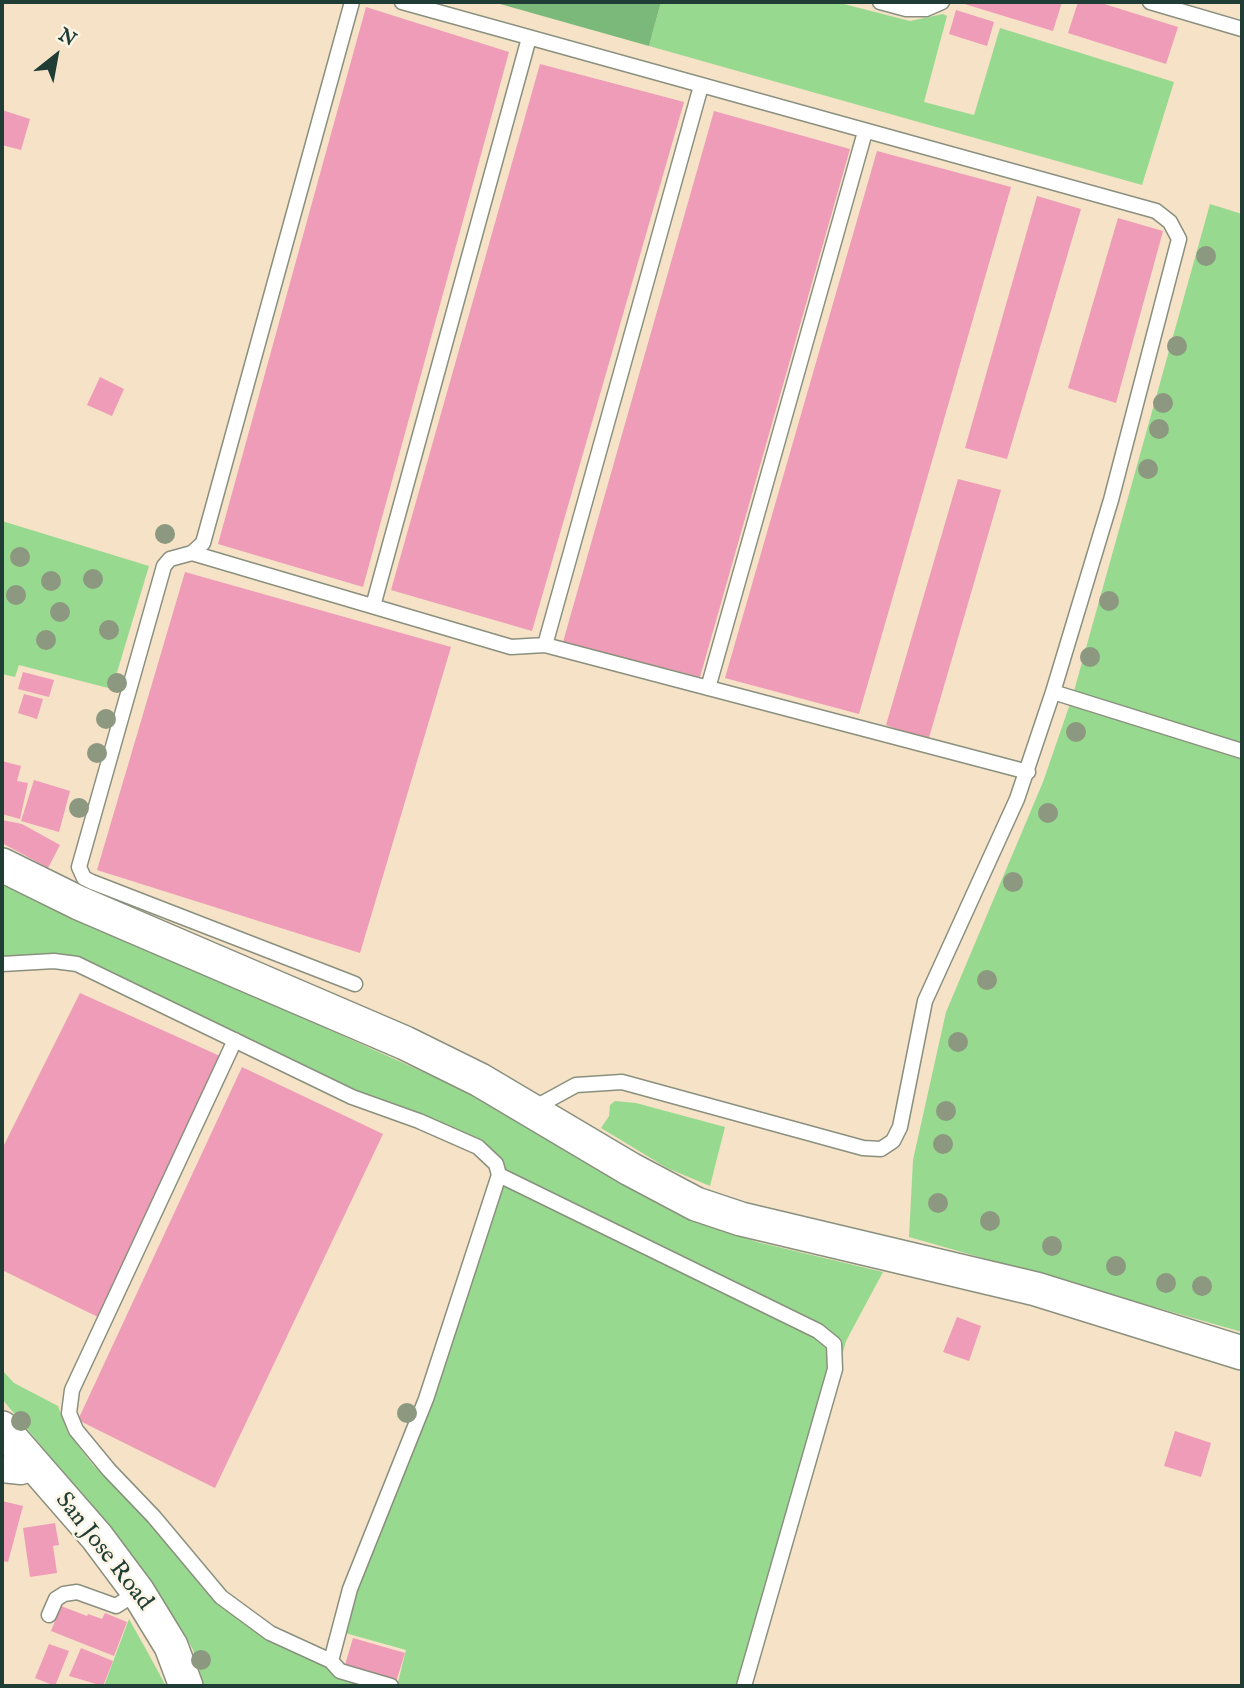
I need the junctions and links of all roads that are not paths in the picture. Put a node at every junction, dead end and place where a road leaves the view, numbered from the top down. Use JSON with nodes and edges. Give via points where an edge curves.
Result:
{"nodes":[{"id":1,"x":352,"y":2,"type":"edge"},
{"id":2,"x":402,"y":2,"type":"edge"},
{"id":3,"x":880,"y":2,"type":"edge"},
{"id":4,"x":942,"y":2,"type":"edge"},
{"id":5,"x":1150,"y":2,"type":"edge"},
{"id":6,"x":1242,"y":29,"type":"edge"},
{"id":7,"x":529,"y":38,"type":"junction"},
{"id":8,"x":701,"y":86,"type":"junction"},
{"id":9,"x":865,"y":132,"type":"junction"},
{"id":10,"x":192,"y":553,"type":"junction"},
{"id":11,"x":373,"y":606,"type":"junction"},
{"id":12,"x":545,"y":645,"type":"junction"},
{"id":13,"x":708,"y":688,"type":"junction"},
{"id":14,"x":1053,"y":692,"type":"junction"},
{"id":15,"x":1242,"y":751,"type":"edge"},
{"id":16,"x":1028,"y":772,"type":"junction"},
{"id":17,"x":2,"y":865,"type":"edge"},
{"id":18,"x":2,"y":964,"type":"edge"},
{"id":19,"x":355,"y":984,"type":"dead end"},
{"id":20,"x":235,"y":1040,"type":"junction"},
{"id":21,"x":531,"y":1110,"type":"junction"},
{"id":22,"x":499,"y":1175,"type":"junction"},
{"id":23,"x":1242,"y":1353,"type":"edge"},
{"id":24,"x":2,"y":1428,"type":"edge"},
{"id":25,"x":18,"y":1468,"type":"edge"},
{"id":26,"x":138,"y":1592,"type":"junction"},
{"id":27,"x":49,"y":1615,"type":"dead end"},
{"id":28,"x":331,"y":1661,"type":"junction"},
{"id":29,"x":186,"y":1686,"type":"edge"},
{"id":30,"x":391,"y":1686,"type":"edge"},
{"id":31,"x":744,"y":1686,"type":"edge"}],
"edges":[{"from":1,"to":10,"type":"lane","via":[[203,543]]},
{"from":2,"to":7,"type":"lane"},
{"from":3,"to":4,"type":"lane","via":[[926,9]]},
{"from":5,"to":6,"type":"lane"},
{"from":7,"to":8,"type":"lane"},
{"from":7,"to":11,"type":"lane"},
{"from":8,"to":9,"type":"lane"},
{"from":8,"to":12,"type":"lane"},
{"from":9,"to":13,"type":"lane"},
{"from":9,"to":14,"type":"lane","via":[[1156,211],[1170,222],[1179,239],[1111,500]]},
{"from":10,"to":11,"type":"lane"},
{"from":10,"to":19,"type":"lane","via":[[170,559],[163,566],[80,871],[92,882]]},
{"from":11,"to":12,"type":"lane","via":[[511,647]]},
{"from":12,"to":13,"type":"lane"},
{"from":13,"to":16,"type":"lane"},
{"from":14,"to":15,"type":"lane"},
{"from":14,"to":16,"type":"lane"},
{"from":16,"to":21,"type":"lane","via":[[929,991],[900,1127],[885,1148],[863,1148],[622,1082],[576,1085]]},
{"from":17,"to":21,"type":"street","via":[[405,1044]]},
{"from":18,"to":20,"type":"lane","via":[[78,964]]},
{"from":20,"to":22,"type":"lane","via":[[366,1103],[478,1147],[492,1158]]},
{"from":20,"to":28,"type":"lane","via":[[72,1390],[69,1413],[76,1430],[108,1470],[154,1517],[212,1589],[270,1633]]},
{"from":21,"to":23,"type":"street","via":[[666,1189],[721,1213],[1035,1289]]},
{"from":22,"to":28,"type":"lane","via":[[426,1399],[342,1612]]},
{"from":22,"to":31,"type":"lane","via":[[818,1331],[834,1344],[835,1368]]},
{"from":24,"to":25,"type":"street","name":"San Jose Road"},
{"from":25,"to":26,"type":"street","name":"San Jose Road","via":[[97,1537]]},
{"from":26,"to":27,"type":"lane","via":[[116,1606],[77,1592],[64,1594],[56,1599]]},
{"from":26,"to":29,"type":"street","name":"San Jose Road","via":[[171,1646]]},
{"from":28,"to":30,"type":"lane","via":[[340,1671]]}]}
